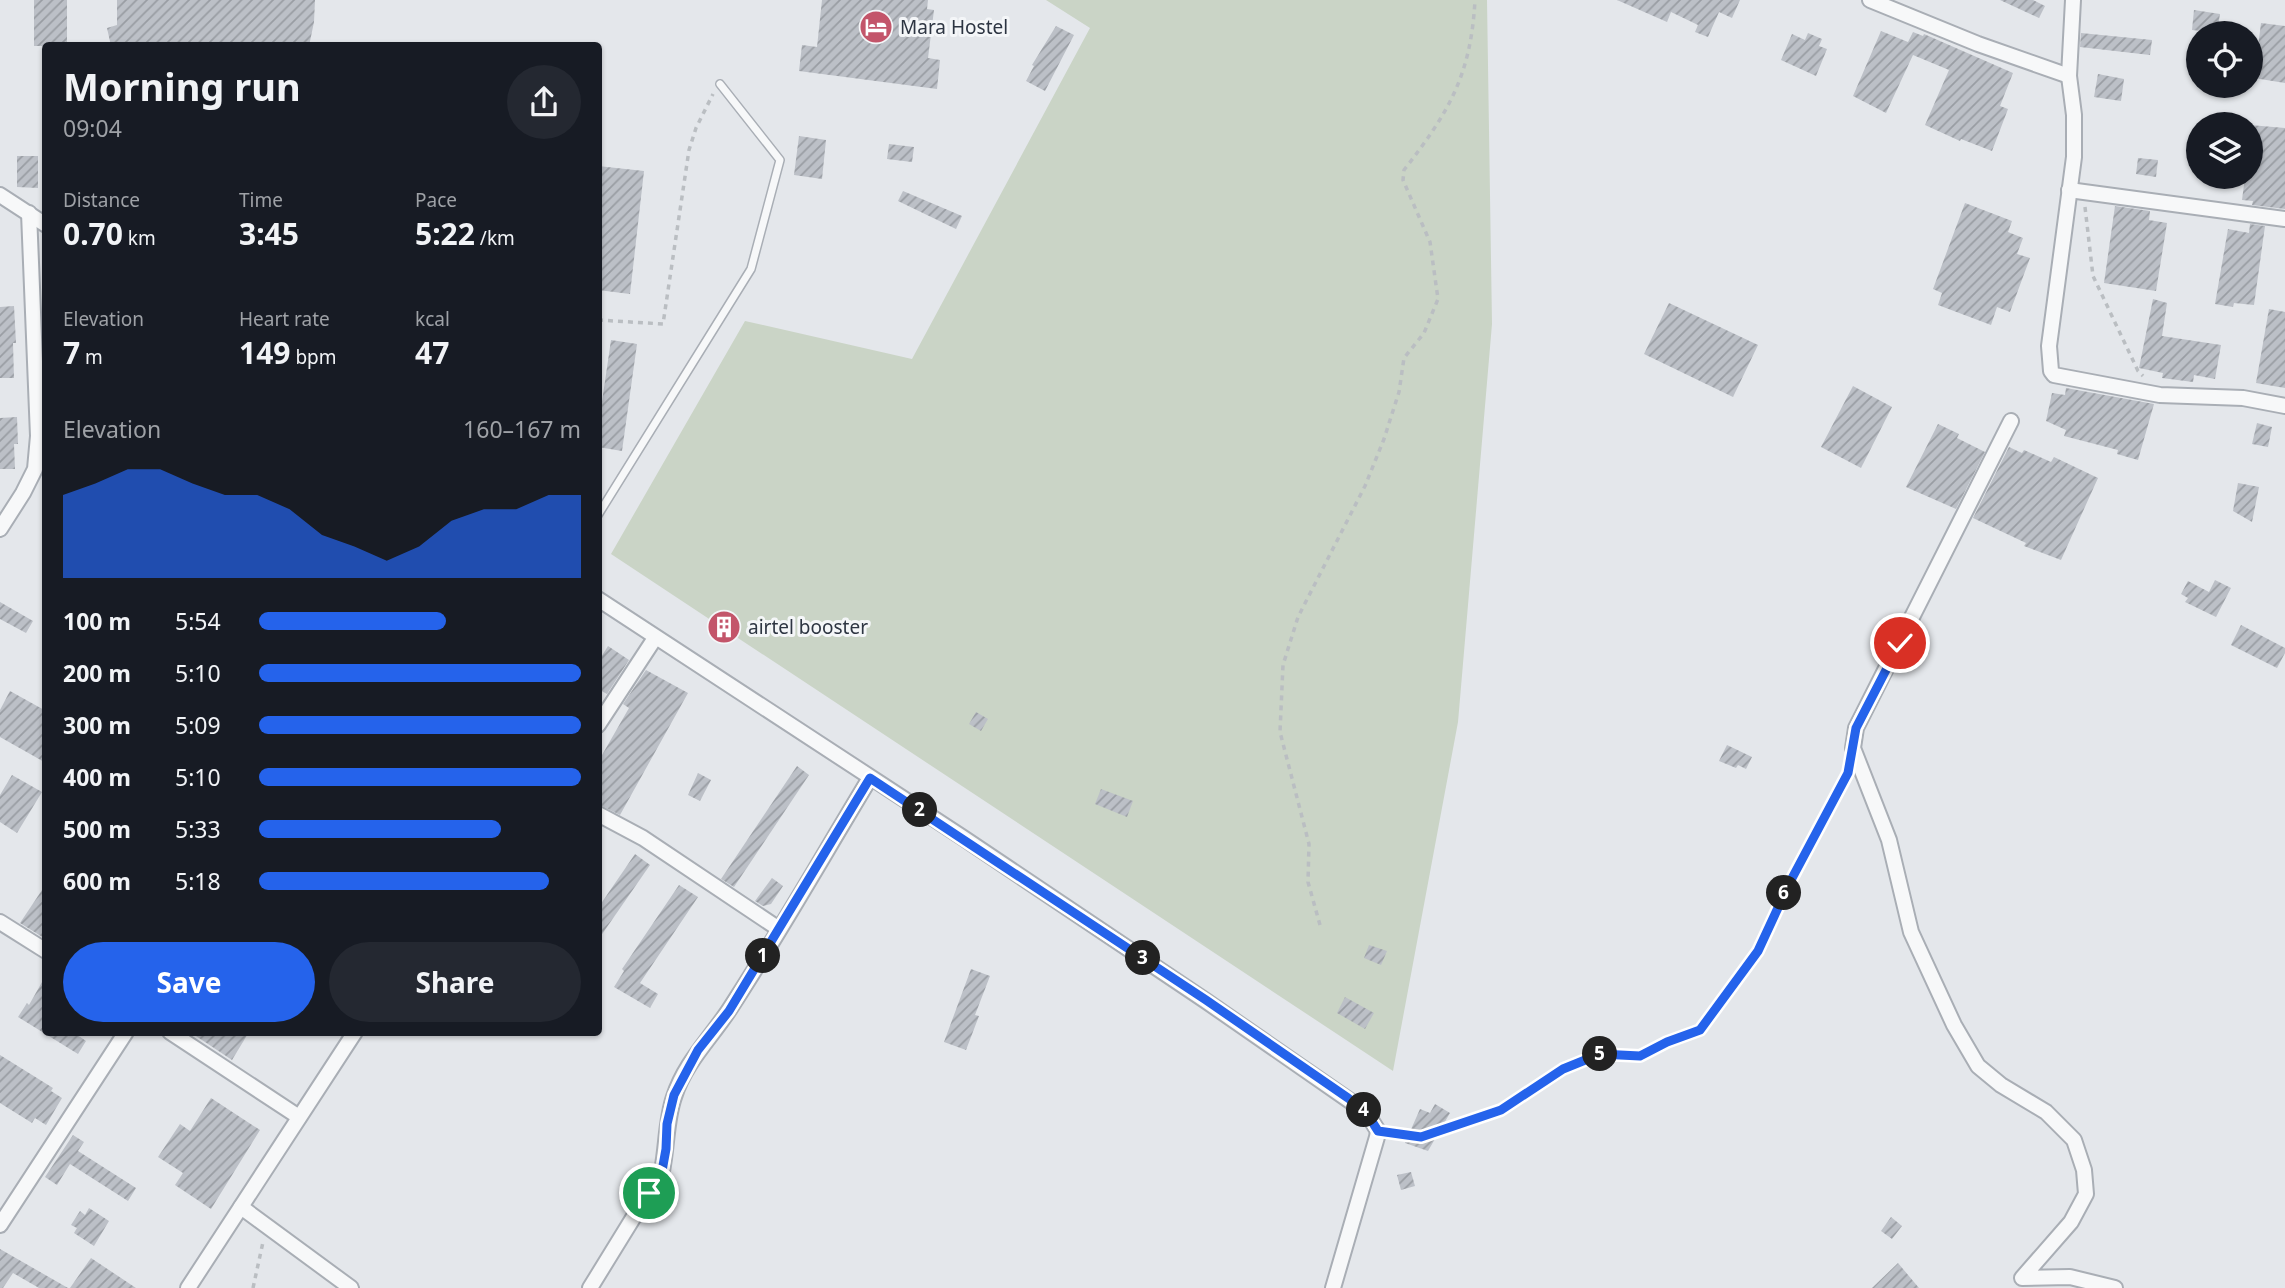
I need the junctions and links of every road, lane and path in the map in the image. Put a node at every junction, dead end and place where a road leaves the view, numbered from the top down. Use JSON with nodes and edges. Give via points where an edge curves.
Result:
{"nodes":[{"id":1,"x":1475,"y":0,"type":"edge"},
{"id":2,"x":1870,"y":0,"type":"edge"},
{"id":3,"x":2073,"y":0,"type":"edge"},
{"id":4,"x":2069,"y":76,"type":"junction"},
{"id":5,"x":720,"y":84,"type":"joint"},
{"id":6,"x":2076,"y":190,"type":"junction"},
{"id":7,"x":0,"y":195,"type":"edge"},
{"id":8,"x":29,"y":214,"type":"junction"},
{"id":9,"x":2285,"y":219,"type":"edge"},
{"id":10,"x":42,"y":222,"type":"edge"},
{"id":11,"x":602,"y":320,"type":"edge"},
{"id":12,"x":2160,"y":395,"type":"junction"},
{"id":13,"x":2285,"y":406,"type":"edge"},
{"id":14,"x":2011,"y":421,"type":"dead end"},
{"id":15,"x":602,"y":509,"type":"edge"},
{"id":16,"x":0,"y":529,"type":"edge"},
{"id":17,"x":602,"y":602,"type":"edge"},
{"id":18,"x":655,"y":638,"type":"junction"},
{"id":19,"x":602,"y":719,"type":"edge"},
{"id":20,"x":1853,"y":748,"type":"junction"},
{"id":21,"x":870,"y":778,"type":"junction"},
{"id":22,"x":602,"y":816,"type":"edge"},
{"id":23,"x":0,"y":922,"type":"edge"},
{"id":24,"x":1320,"y":925,"type":"dead end"},
{"id":25,"x":779,"y":929,"type":"junction"},
{"id":26,"x":42,"y":948,"type":"edge"},
{"id":27,"x":123,"y":1036,"type":"edge"},
{"id":28,"x":176,"y":1036,"type":"edge"},
{"id":29,"x":352,"y":1036,"type":"edge"},
{"id":30,"x":299,"y":1117,"type":"junction"},
{"id":31,"x":1378,"y":1131,"type":"junction"},
{"id":32,"x":241,"y":1207,"type":"junction"},
{"id":33,"x":0,"y":1225,"type":"edge"},
{"id":34,"x":266,"y":1226,"type":"junction"},
{"id":35,"x":188,"y":1288,"type":"edge"},
{"id":36,"x":253,"y":1288,"type":"edge"},
{"id":37,"x":351,"y":1288,"type":"edge"},
{"id":38,"x":590,"y":1288,"type":"edge"},
{"id":39,"x":1333,"y":1288,"type":"edge"},
{"id":40,"x":2116,"y":1288,"type":"edge"}],
"edges":[{"from":1,"to":24,"type":"path","via":[[1473,37],[1459,87],[1404,170],[1403,180],[1430,242],[1438,299],[1424,333],[1404,358],[1384,439],[1298,617],[1283,665],[1280,732],[1309,844],[1308,882]]},
{"from":2,"to":4,"type":"street"},
{"from":3,"to":4,"type":"street"},
{"from":4,"to":6,"type":"street"},
{"from":5,"to":11,"type":"path","via":[[689,150],[663,324]]},
{"from":5,"to":15,"type":"lane","via":[[780,160],[751,268]]},
{"from":6,"to":9,"type":"street"},
{"from":6,"to":12,"type":"path","via":[[2093,276],[2138,371]]},
{"from":6,"to":12,"type":"street","via":[[2049,346],[2051,371]]},
{"from":7,"to":8,"type":"street"},
{"from":8,"to":10,"type":"street"},
{"from":8,"to":16,"type":"street","via":[[38,436],[35,469]]},
{"from":12,"to":13,"type":"street","via":[[2243,398]]},
{"from":14,"to":20,"type":"street","via":[[1856,728]]},
{"from":17,"to":18,"type":"street"},
{"from":18,"to":19,"type":"street"},
{"from":18,"to":21,"type":"street"},
{"from":20,"to":31,"type":"path","via":[[1848,773],[1758,951],[1700,1030],[1640,1056],[1600,1054],[1563,1069],[1501,1110],[1421,1137]]},
{"from":20,"to":40,"type":"street","via":[[1889,840],[1911,932],[1954,1025],[1978,1066],[2046,1112],[2074,1140],[2084,1170],[2086,1194],[2071,1222],[2022,1278],[2070,1276]]},
{"from":21,"to":25,"type":"street"},
{"from":21,"to":31,"type":"street","via":[[1348,1098],[1366,1112]]},
{"from":22,"to":25,"type":"street","via":[[643,838]]},
{"from":23,"to":26,"type":"street"},
{"from":25,"to":38,"type":"street","via":[[729,1011],[698,1050],[674,1095],[662,1171]]},
{"from":27,"to":33,"type":"street"},
{"from":28,"to":30,"type":"street"},
{"from":29,"to":30,"type":"street"},
{"from":30,"to":32,"type":"street"},
{"from":31,"to":39,"type":"street"},
{"from":32,"to":34,"type":"street"},
{"from":32,"to":35,"type":"street"},
{"from":34,"to":36,"type":"path"},
{"from":34,"to":37,"type":"street"}]}
